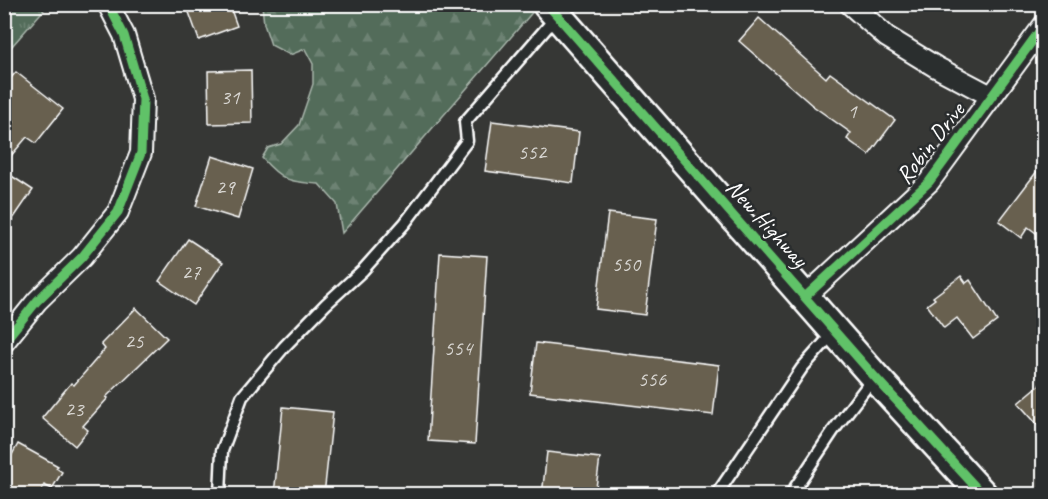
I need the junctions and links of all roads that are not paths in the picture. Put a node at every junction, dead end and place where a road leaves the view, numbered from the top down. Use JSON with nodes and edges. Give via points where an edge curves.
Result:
{"nodes":[{"id":1,"x":108,"y":4,"type":"edge"},
{"id":2,"x":850,"y":4,"type":"edge"},
{"id":3,"x":552,"y":10,"type":"edge"},
{"id":4,"x":1044,"y":25,"type":"edge"},
{"id":5,"x":991,"y":96,"type":"junction"},
{"id":6,"x":806,"y":296,"type":"junction"},
{"id":7,"x":835,"y":331,"type":"junction"},
{"id":8,"x":4,"y":342,"type":"edge"},
{"id":9,"x":874,"y":376,"type":"junction"},
{"id":10,"x":220,"y":495,"type":"edge"},
{"id":11,"x":717,"y":495,"type":"edge"},
{"id":12,"x":791,"y":495,"type":"edge"},
{"id":13,"x":982,"y":495,"type":"edge"}],
"edges":[{"from":1,"to":8,"type":"street","via":[[124,35],[143,99],[141,153],[118,212]]},
{"from":2,"to":5,"type":"street","via":[[887,37]]},
{"from":3,"to":6,"type":"street","name":"New Highway"},
{"from":3,"to":10,"type":"lane","via":[[465,122],[467,141],[405,223],[284,347],[242,397],[222,451]]},
{"from":4,"to":5,"type":"street","name":"Robin Drive"},
{"from":5,"to":6,"type":"street","name":"Robin Drive","via":[[929,182]]},
{"from":6,"to":7,"type":"street","name":"New Highway"},
{"from":7,"to":9,"type":"street","name":"New Highway"},
{"from":7,"to":11,"type":"lane","via":[[802,368]]},
{"from":9,"to":12,"type":"lane"},
{"from":9,"to":13,"type":"street","name":"New Highway"}]}
